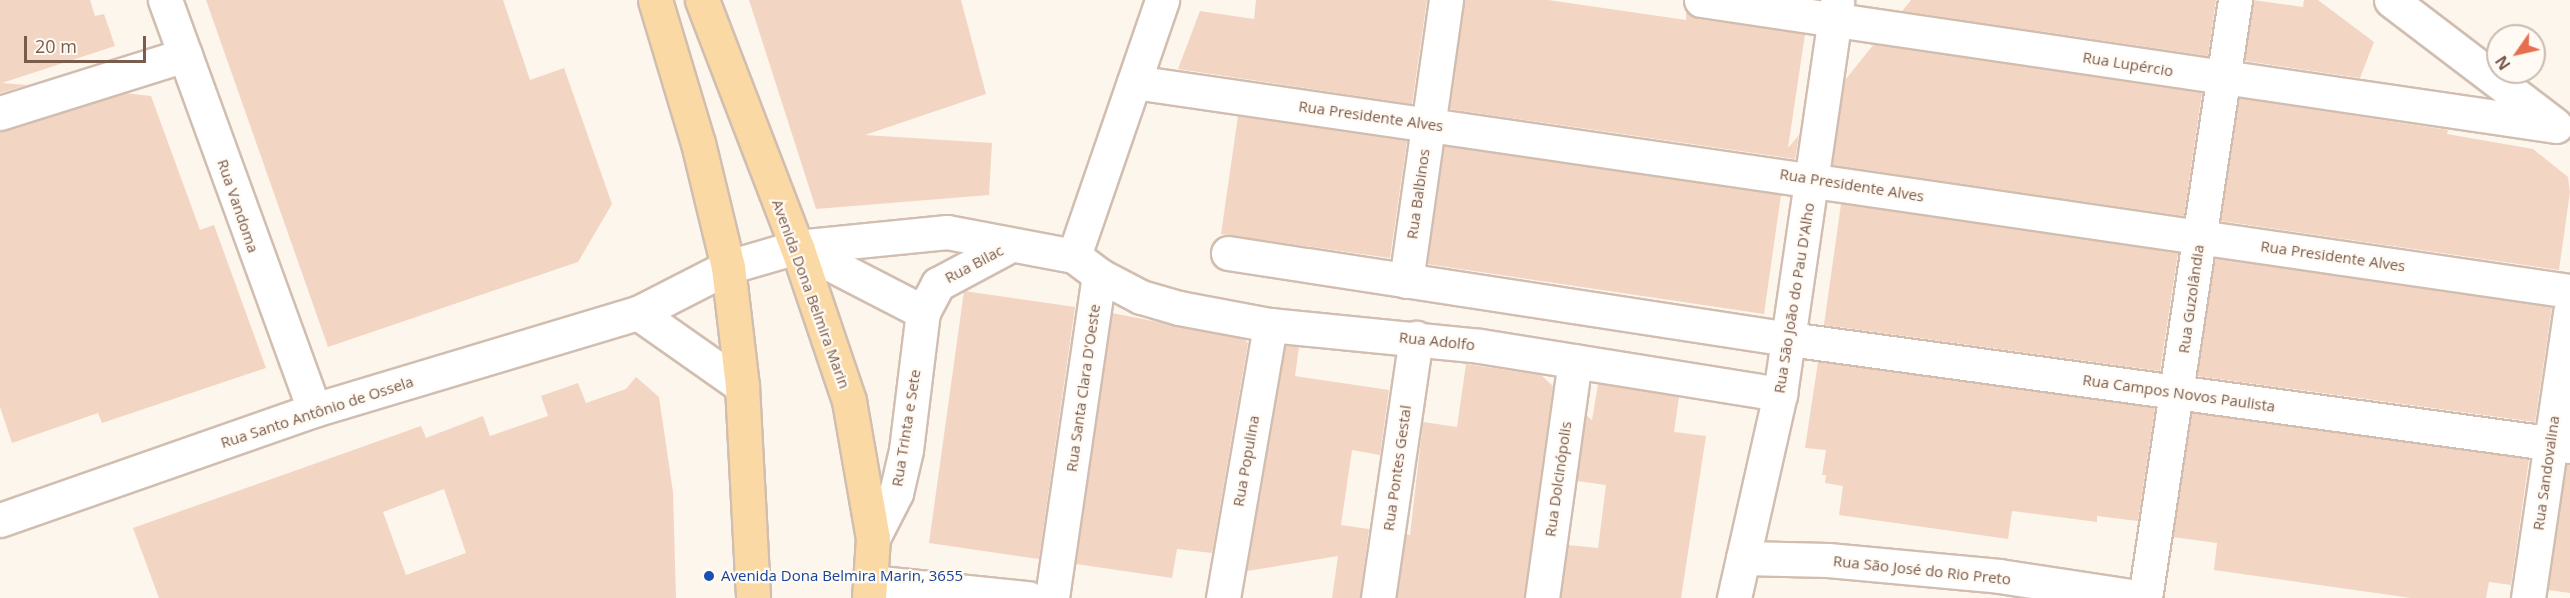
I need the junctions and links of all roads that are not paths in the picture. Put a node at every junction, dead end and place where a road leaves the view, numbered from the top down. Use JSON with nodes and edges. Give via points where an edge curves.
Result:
{"nodes":[{"id":1,"x":165,"y":0,"type":"edge"},
{"id":2,"x":655,"y":0,"type":"edge"},
{"id":3,"x":702,"y":0,"type":"edge"},
{"id":4,"x":1162,"y":0,"type":"edge"},
{"id":5,"x":1446,"y":0,"type":"edge"},
{"id":6,"x":1701,"y":0,"type":"edge"},
{"id":7,"x":2235,"y":0,"type":"edge"},
{"id":8,"x":2391,"y":0,"type":"edge"},
{"id":9,"x":1836,"y":11,"type":"edge"},
{"id":10,"x":185,"y":56,"type":"junction"},
{"id":11,"x":2223,"y":78,"type":"junction"},
{"id":12,"x":1134,"y":82,"type":"junction"},
{"id":13,"x":0,"y":113,"type":"edge"},
{"id":14,"x":1428,"y":124,"type":"junction"},
{"id":15,"x":2563,"y":131,"type":"edge"},
{"id":16,"x":1812,"y":179,"type":"junction"},
{"id":17,"x":2200,"y":238,"type":"junction"},
{"id":18,"x":1009,"y":246,"type":"junction"},
{"id":19,"x":797,"y":247,"type":"junction"},
{"id":20,"x":1228,"y":253,"type":"dead end"},
{"id":21,"x":1074,"y":255,"type":"junction"},
{"id":22,"x":728,"y":267,"type":"junction"},
{"id":23,"x":1100,"y":275,"type":"junction"},
{"id":24,"x":1406,"y":280,"type":"junction"},
{"id":25,"x":2570,"y":291,"type":"edge"},
{"id":26,"x":923,"y":312,"type":"junction"},
{"id":27,"x":2570,"y":312,"type":"edge"},
{"id":28,"x":638,"y":313,"type":"junction"},
{"id":29,"x":1270,"y":325,"type":"junction"},
{"id":30,"x":1416,"y":338,"type":"junction"},
{"id":31,"x":1789,"y":339,"type":"junction"},
{"id":32,"x":1575,"y":361,"type":"junction"},
{"id":33,"x":742,"y":386,"type":"junction"},
{"id":34,"x":1780,"y":394,"type":"junction"},
{"id":35,"x":2178,"y":394,"type":"junction"},
{"id":36,"x":314,"y":410,"type":"junction"},
{"id":37,"x":2560,"y":446,"type":"edge"},
{"id":38,"x":0,"y":520,"type":"edge"},
{"id":39,"x":873,"y":538,"type":"junction"},
{"id":40,"x":1743,"y":558,"type":"junction"},
{"id":41,"x":870,"y":590,"type":"edge"},
{"id":42,"x":753,"y":598,"type":"edge"},
{"id":43,"x":1028,"y":598,"type":"edge"},
{"id":44,"x":1052,"y":598,"type":"edge"},
{"id":45,"x":1223,"y":598,"type":"edge"},
{"id":46,"x":1378,"y":598,"type":"edge"},
{"id":47,"x":1542,"y":598,"type":"edge"},
{"id":48,"x":1734,"y":598,"type":"edge"},
{"id":49,"x":2144,"y":598,"type":"edge"},
{"id":50,"x":2528,"y":598,"type":"edge"}],
"edges":[{"from":1,"to":10,"type":"street","name":"Rua Vandoma"},
{"from":2,"to":22,"type":"main road","via":[[698,143]]},
{"from":3,"to":19,"type":"main road","name":"Avenida Dona Belmira Marin"},
{"from":4,"to":12,"type":"street"},
{"from":5,"to":14,"type":"street","name":"Rua Balbinos"},
{"from":6,"to":9,"type":"street","name":"Rua Lupércio"},
{"from":7,"to":11,"type":"street","name":"Rua Guzolândia"},
{"from":8,"to":15,"type":"street"},
{"from":9,"to":11,"type":"street","name":"Rua Lupércio"},
{"from":9,"to":16,"type":"street","name":"Rua São João do Pau D'Alho"},
{"from":10,"to":13,"type":"street"},
{"from":10,"to":36,"type":"street","name":"Rua Vandoma"},
{"from":11,"to":15,"type":"street","name":"Rua Lupércio"},
{"from":11,"to":17,"type":"street","name":"Rua Guzolândia"},
{"from":12,"to":14,"type":"street","name":"Rua Presidente Alves"},
{"from":12,"to":21,"type":"street"},
{"from":14,"to":16,"type":"street","name":"Rua Presidente Alves"},
{"from":14,"to":24,"type":"street","name":"Rua Balbinos"},
{"from":16,"to":17,"type":"street","name":"Rua Presidente Alves"},
{"from":16,"to":31,"type":"street","name":"Rua São João do Pau D'Alho"},
{"from":17,"to":25,"type":"street","name":"Rua Presidente Alves"},
{"from":17,"to":35,"type":"street","name":"Rua Guzolândia"},
{"from":18,"to":19,"type":"street","name":"Rua Bilac","via":[[947,232]]},
{"from":18,"to":21,"type":"street"},
{"from":18,"to":26,"type":"street","name":"Rua Bilac","via":[[938,284]]},
{"from":19,"to":22,"type":"street","name":"Rua Bilac"},
{"from":19,"to":26,"type":"street"},
{"from":19,"to":39,"type":"main road","name":"Avenida Dona Belmira Marin","via":[[849,401]]},
{"from":20,"to":24,"type":"street"},
{"from":21,"to":23,"type":"street"},
{"from":22,"to":28,"type":"street","name":"Rua Santo Antônio de Ossela"},
{"from":22,"to":33,"type":"main road"},
{"from":23,"to":29,"type":"street","name":"Rua Adolfo","via":[[1141,297]]},
{"from":23,"to":44,"type":"street","name":"Rua Santa Clara D'Oeste"},
{"from":24,"to":31,"type":"street"},
{"from":26,"to":39,"type":"street","name":"Rua Trinta e Sete","via":[[896,493]]},
{"from":27,"to":37,"type":"street","name":"Rua Sandovalina"},
{"from":28,"to":33,"type":"street"},
{"from":28,"to":36,"type":"street","name":"Rua Santo Antônio de Ossela"},
{"from":29,"to":30,"type":"street","name":"Rua Adolfo"},
{"from":29,"to":45,"type":"street","name":"Rua Populina"},
{"from":30,"to":32,"type":"street","name":"Rua Adolfo"},
{"from":30,"to":46,"type":"street","name":"Rua Pontes Gestal"},
{"from":31,"to":34,"type":"street","name":"Rua São João do Pau D'Alho"},
{"from":31,"to":35,"type":"street","name":"Rua Campos Novos Paulista","via":[[1919,354]]},
{"from":32,"to":34,"type":"street","name":"Rua Adolfo"},
{"from":32,"to":47,"type":"street","name":"Rua Dolcinópolis"},
{"from":33,"to":42,"type":"main road"},
{"from":34,"to":40,"type":"street","name":"Rua São João do Pau D'Alho"},
{"from":35,"to":37,"type":"street","name":"Rua Campos Novos Paulista"},
{"from":35,"to":49,"type":"street","name":"Rua Guzolândia"},
{"from":36,"to":38,"type":"street","name":"Rua Santo Antônio de Ossela"},
{"from":37,"to":50,"type":"street","name":"Rua Sandovalina"},
{"from":39,"to":41,"type":"main road","name":"Avenida Dona Belmira Marin"},
{"from":40,"to":48,"type":"street"},
{"from":40,"to":49,"type":"street","name":"Rua São José do Rio Preto","via":[[1828,560],[1999,576]]},
{"from":41,"to":43,"type":"street"}]}
